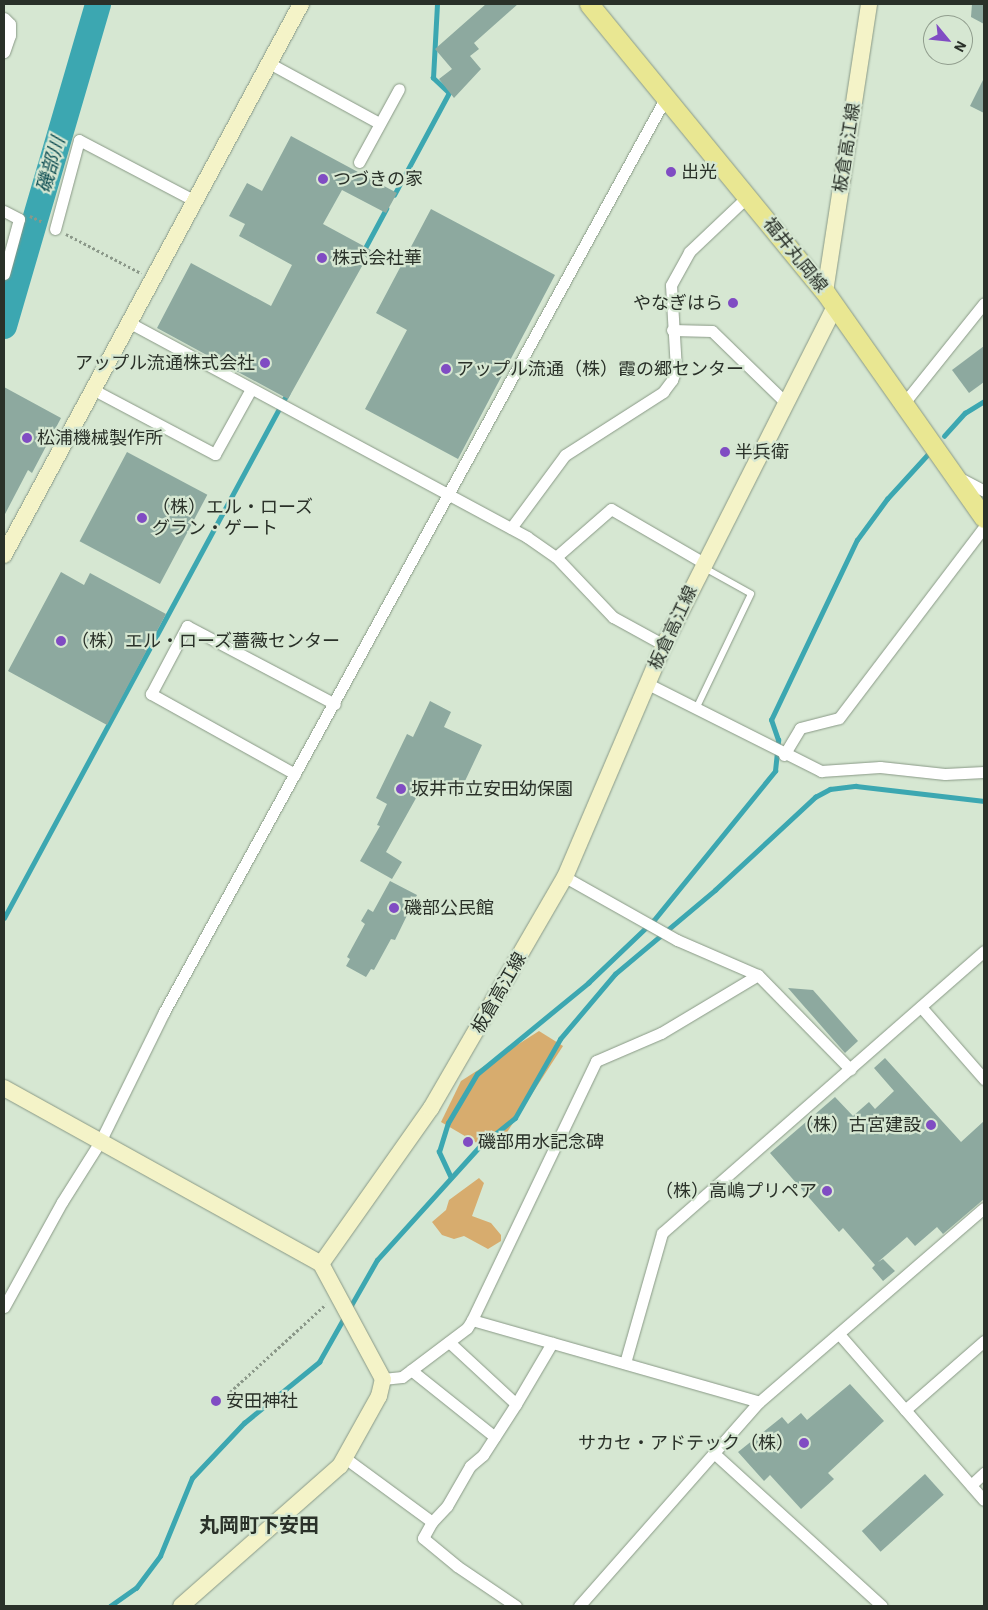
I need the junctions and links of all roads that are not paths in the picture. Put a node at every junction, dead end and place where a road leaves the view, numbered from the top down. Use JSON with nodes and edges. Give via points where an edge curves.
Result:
{"nodes":[{"id":1,"x":301,"y":4,"type":"edge"},
{"id":2,"x":589,"y":4,"type":"edge"},
{"id":3,"x":870,"y":4,"type":"edge"},
{"id":4,"x":4,"y":18,"type":"edge"},
{"id":5,"x":4,"y":52,"type":"edge"},
{"id":6,"x":269,"y":63,"type":"junction"},
{"id":7,"x":398,"y":89,"type":"dead end"},
{"id":8,"x":666,"y":96,"type":"junction"},
{"id":9,"x":379,"y":123,"type":"junction"},
{"id":10,"x":359,"y":162,"type":"dead end"},
{"id":11,"x":748,"y":197,"type":"junction"},
{"id":12,"x":195,"y":201,"type":"junction"},
{"id":13,"x":4,"y":211,"type":"edge"},
{"id":14,"x":55,"y":229,"type":"road end"},
{"id":15,"x":4,"y":274,"type":"edge"},
{"id":16,"x":830,"y":300,"type":"junction"},
{"id":17,"x":984,"y":303,"type":"edge"},
{"id":18,"x":130,"y":322,"type":"junction"},
{"id":19,"x":672,"y":330,"type":"junction"},
{"id":20,"x":251,"y":389,"type":"junction"},
{"id":21,"x":94,"y":390,"type":"junction"},
{"id":22,"x":786,"y":403,"type":"junction"},
{"id":23,"x":904,"y":403,"type":"junction"},
{"id":24,"x":954,"y":474,"type":"junction"},
{"id":25,"x":984,"y":490,"type":"edge"},
{"id":26,"x":450,"y":494,"type":"junction"},
{"id":27,"x":984,"y":518,"type":"edge"},
{"id":28,"x":984,"y":527,"type":"edge"},
{"id":29,"x":511,"y":528,"type":"junction"},
{"id":30,"x":4,"y":555,"type":"edge"},
{"id":31,"x":556,"y":557,"type":"junction"},
{"id":32,"x":703,"y":565,"type":"junction"},
{"id":33,"x":664,"y":645,"type":"junction"},
{"id":34,"x":648,"y":684,"type":"junction"},
{"id":35,"x":334,"y":704,"type":"junction"},
{"id":36,"x":696,"y":709,"type":"junction"},
{"id":37,"x":784,"y":755,"type":"junction"},
{"id":38,"x":984,"y":772,"type":"edge"},
{"id":39,"x":295,"y":774,"type":"junction"},
{"id":40,"x":565,"y":877,"type":"junction"},
{"id":41,"x":984,"y":951,"type":"edge"},
{"id":42,"x":758,"y":975,"type":"junction"},
{"id":43,"x":921,"y":1007,"type":"junction"},
{"id":44,"x":850,"y":1069,"type":"junction"},
{"id":45,"x":984,"y":1079,"type":"edge"},
{"id":46,"x":4,"y":1088,"type":"edge"},
{"id":47,"x":101,"y":1140,"type":"junction"},
{"id":48,"x":982,"y":1216,"type":"edge"},
{"id":49,"x":321,"y":1264,"type":"junction"},
{"id":50,"x":4,"y":1307,"type":"edge"},
{"id":51,"x":472,"y":1320,"type":"junction"},
{"id":52,"x":838,"y":1334,"type":"junction"},
{"id":53,"x":984,"y":1341,"type":"edge"},
{"id":54,"x":449,"y":1342,"type":"junction"},
{"id":55,"x":552,"y":1343,"type":"junction"},
{"id":56,"x":625,"y":1363,"type":"junction"},
{"id":57,"x":411,"y":1370,"type":"junction"},
{"id":58,"x":383,"y":1379,"type":"junction"},
{"id":59,"x":760,"y":1402,"type":"junction"},
{"id":60,"x":516,"y":1404,"type":"junction"},
{"id":61,"x":905,"y":1410,"type":"junction"},
{"id":62,"x":495,"y":1437,"type":"junction"},
{"id":63,"x":716,"y":1455,"type":"junction"},
{"id":64,"x":345,"y":1458,"type":"junction"},
{"id":65,"x":984,"y":1473,"type":"edge"},
{"id":66,"x":971,"y":1485,"type":"junction"},
{"id":67,"x":984,"y":1500,"type":"edge"},
{"id":68,"x":432,"y":1522,"type":"junction"},
{"id":69,"x":181,"y":1606,"type":"edge"},
{"id":70,"x":516,"y":1606,"type":"edge"},
{"id":71,"x":579,"y":1606,"type":"edge"},
{"id":72,"x":882,"y":1606,"type":"edge"}],
"edges":[{"from":1,"to":6,"type":"main road"},
{"from":2,"to":8,"type":"main road","name":"福井丸岡線"},
{"from":3,"to":16,"type":"main road","name":"板倉高江線"},
{"from":4,"to":5,"type":"street","via":[[10,24],[10,35]]},
{"from":6,"to":9,"type":"street"},
{"from":6,"to":12,"type":"main road"},
{"from":7,"to":9,"type":"street"},
{"from":8,"to":11,"type":"main road","name":"福井丸岡線"},
{"from":8,"to":26,"type":"street"},
{"from":9,"to":10,"type":"street"},
{"from":11,"to":16,"type":"main road","name":"福井丸岡線"},
{"from":11,"to":19,"type":"street","via":[[689,252],[677,270],[671,285]]},
{"from":12,"to":14,"type":"street","via":[[79,140]]},
{"from":12,"to":18,"type":"main road"},
{"from":13,"to":15,"type":"street","via":[[20,219]]},
{"from":16,"to":22,"type":"main road","name":"板倉高江線"},
{"from":16,"to":23,"type":"main road","name":"福井丸岡線"},
{"from":17,"to":23,"type":"street"},
{"from":18,"to":20,"type":"street"},
{"from":18,"to":21,"type":"main road"},
{"from":19,"to":22,"type":"street","via":[[712,331]]},
{"from":19,"to":29,"type":"street","via":[[676,368],[663,392],[565,455]]},
{"from":20,"to":21,"type":"street","via":[[215,454]]},
{"from":20,"to":26,"type":"street"},
{"from":21,"to":30,"type":"main road"},
{"from":22,"to":32,"type":"main road","name":"板倉高江線"},
{"from":23,"to":24,"type":"main road","name":"福井丸岡線"},
{"from":24,"to":25,"type":"street"},
{"from":24,"to":27,"type":"main road","name":"福井丸岡線"},
{"from":26,"to":29,"type":"street"},
{"from":26,"to":35,"type":"street"},
{"from":28,"to":37,"type":"street","via":[[839,718],[800,728]]},
{"from":29,"to":31,"type":"street"},
{"from":31,"to":32,"type":"street","via":[[611,509]]},
{"from":31,"to":33,"type":"street","via":[[613,617]]},
{"from":32,"to":33,"type":"main road","name":"板倉高江線"},
{"from":32,"to":36,"type":"lane","via":[[751,594]]},
{"from":33,"to":34,"type":"main road","name":"板倉高江線"},
{"from":34,"to":36,"type":"street"},
{"from":34,"to":40,"type":"main road","name":"板倉高江線"},
{"from":35,"to":39,"type":"street"},
{"from":35,"to":39,"type":"street","via":[[187,626],[150,694]]},
{"from":36,"to":37,"type":"street"},
{"from":37,"to":38,"type":"street","via":[[821,771],[880,767],[945,774]]},
{"from":39,"to":47,"type":"street","via":[[164,1012]]},
{"from":40,"to":42,"type":"street","via":[[677,940]]},
{"from":40,"to":49,"type":"main road","name":"板倉高江線","via":[[432,1108]]},
{"from":41,"to":43,"type":"street"},
{"from":42,"to":44,"type":"street"},
{"from":42,"to":51,"type":"street","via":[[661,1033],[596,1061]]},
{"from":43,"to":44,"type":"street"},
{"from":43,"to":45,"type":"street"},
{"from":44,"to":56,"type":"street","via":[[662,1233]]},
{"from":46,"to":47,"type":"main road"},
{"from":47,"to":49,"type":"main road"},
{"from":47,"to":50,"type":"street","via":[[62,1202]]},
{"from":48,"to":52,"type":"street"},
{"from":49,"to":58,"type":"main road"},
{"from":51,"to":54,"type":"street"},
{"from":51,"to":55,"type":"street"},
{"from":52,"to":59,"type":"street"},
{"from":52,"to":61,"type":"street"},
{"from":53,"to":61,"type":"street"},
{"from":54,"to":57,"type":"street"},
{"from":54,"to":60,"type":"street"},
{"from":55,"to":56,"type":"street"},
{"from":55,"to":60,"type":"street"},
{"from":56,"to":59,"type":"street"},
{"from":57,"to":58,"type":"street","via":[[402,1377]]},
{"from":57,"to":62,"type":"street"},
{"from":58,"to":64,"type":"main road","via":[[379,1396]]},
{"from":59,"to":63,"type":"street"},
{"from":60,"to":62,"type":"street"},
{"from":61,"to":66,"type":"street"},
{"from":62,"to":68,"type":"street","via":[[483,1456],[470,1466],[448,1506]]},
{"from":63,"to":71,"type":"street"},
{"from":63,"to":72,"type":"street"},
{"from":64,"to":68,"type":"street"},
{"from":64,"to":69,"type":"main road","via":[[290,1514]]},
{"from":65,"to":66,"type":"street"},
{"from":66,"to":67,"type":"street"},
{"from":68,"to":70,"type":"street","via":[[423,1538],[457,1566]]}]}
